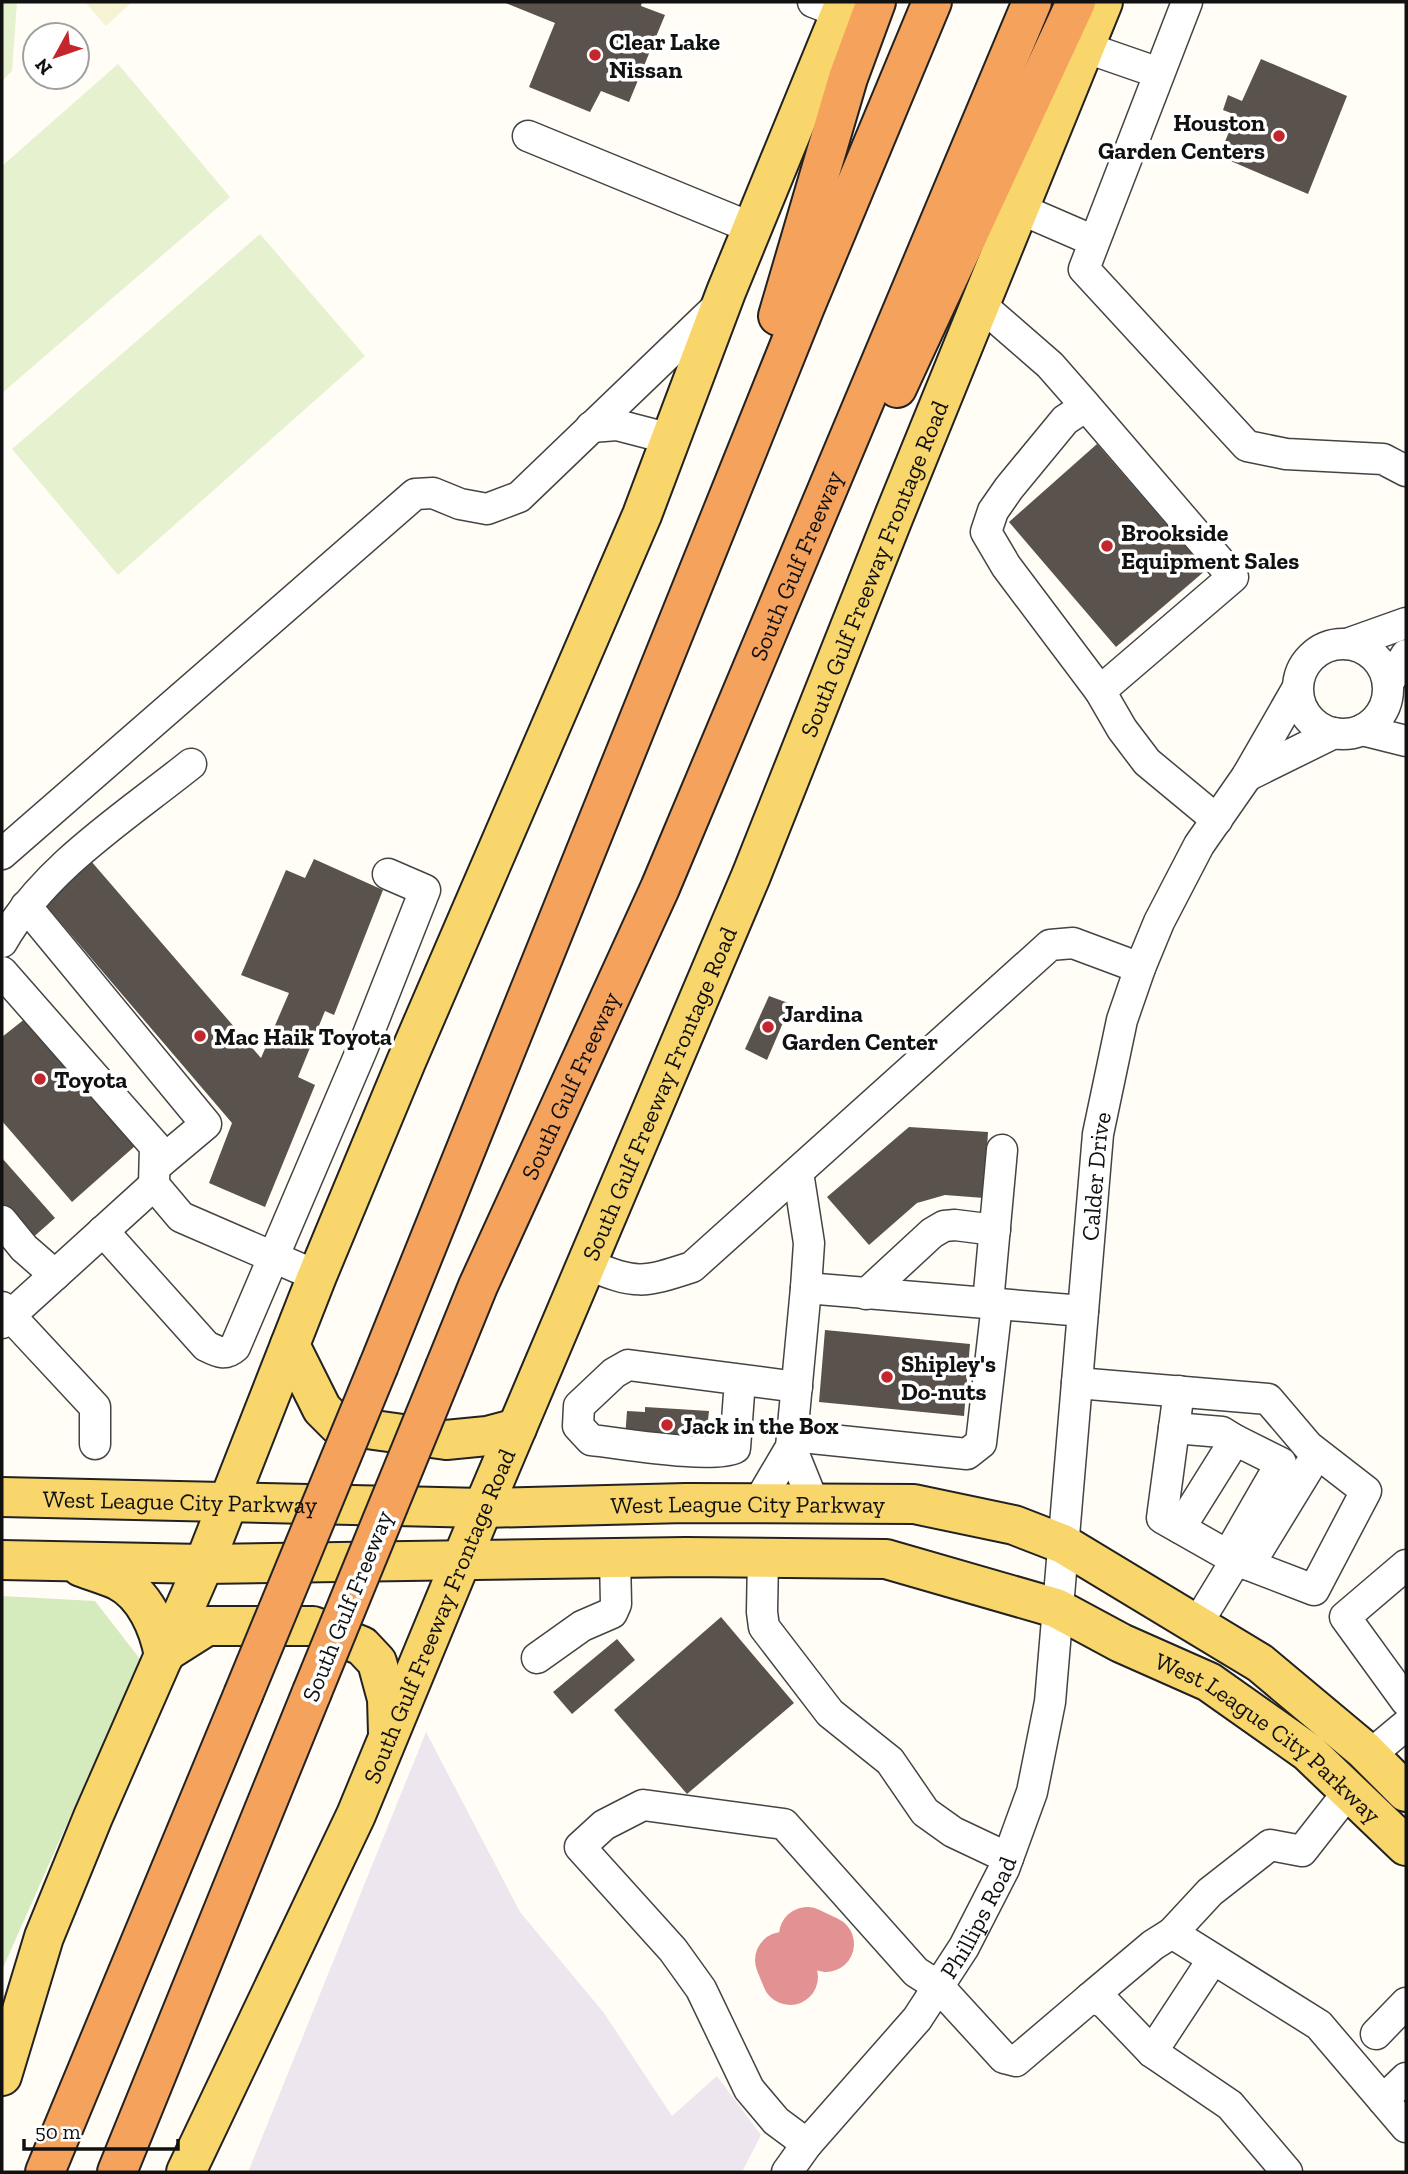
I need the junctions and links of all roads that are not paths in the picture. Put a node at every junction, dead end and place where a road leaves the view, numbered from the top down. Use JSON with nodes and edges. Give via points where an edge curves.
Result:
{"nodes":[{"id":1,"x":876,"y":2,"type":"edge"},
{"id":2,"x":932,"y":2,"type":"edge"},
{"id":3,"x":1032,"y":2,"type":"edge"},
{"id":4,"x":1076,"y":2,"type":"edge"},
{"id":5,"x":1103,"y":2,"type":"edge"},
{"id":6,"x":1187,"y":2,"type":"edge"},
{"id":7,"x":833,"y":6,"type":"edge"},
{"id":8,"x":1084,"y":47,"type":"junction"},
{"id":9,"x":1159,"y":73,"type":"junction"},
{"id":10,"x":528,"y":136,"type":"dead end"},
{"id":11,"x":1020,"y":209,"type":"junction"},
{"id":12,"x":752,"y":228,"type":"junction"},
{"id":13,"x":1094,"y":242,"type":"junction"},
{"id":14,"x":722,"y":301,"type":"junction"},
{"id":15,"x":981,"y":305,"type":"junction"},
{"id":16,"x":1086,"y":406,"type":"junction"},
{"id":17,"x":591,"y":428,"type":"junction"},
{"id":18,"x":671,"y":439,"type":"junction"},
{"id":19,"x":1406,"y":471,"type":"edge"},
{"id":20,"x":1406,"y":623,"type":"edge"},
{"id":21,"x":1348,"y":644,"type":"junction"},
{"id":22,"x":1406,"y":655,"type":"edge"},
{"id":23,"x":1388,"y":687,"type":"junction"},
{"id":24,"x":1297,"y":690,"type":"junction"},
{"id":25,"x":1100,"y":691,"type":"junction"},
{"id":26,"x":641,"y":716,"type":"junction"},
{"id":27,"x":1406,"y":718,"type":"edge"},
{"id":28,"x":1348,"y":732,"type":"junction"},
{"id":29,"x":1406,"y":741,"type":"edge"},
{"id":30,"x":191,"y":764,"type":"dead end"},
{"id":31,"x":1247,"y":776,"type":"junction"},
{"id":32,"x":1217,"y":820,"type":"junction"},
{"id":33,"x":2,"y":853,"type":"edge"},
{"id":34,"x":388,"y":874,"type":"dead end"},
{"id":35,"x":26,"y":906,"type":"junction"},
{"id":36,"x":2,"y":942,"type":"edge"},
{"id":37,"x":1140,"y":968,"type":"junction"},
{"id":38,"x":2,"y":972,"type":"edge"},
{"id":39,"x":609,"y":1000,"type":"junction"},
{"id":40,"x":1002,"y":1150,"type":"dead end"},
{"id":41,"x":798,"y":1172,"type":"junction"},
{"id":42,"x":155,"y":1176,"type":"junction"},
{"id":43,"x":761,"y":1205,"type":"junction"},
{"id":44,"x":804,"y":1219,"type":"junction"},
{"id":45,"x":2,"y":1221,"type":"edge"},
{"id":46,"x":995,"y":1230,"type":"junction"},
{"id":47,"x":103,"y":1231,"type":"junction"},
{"id":48,"x":273,"y":1257,"type":"junction"},
{"id":49,"x":587,"y":1264,"type":"junction"},
{"id":50,"x":55,"y":1275,"type":"junction"},
{"id":51,"x":317,"y":1276,"type":"junction"},
{"id":52,"x":806,"y":1289,"type":"junction"},
{"id":53,"x":866,"y":1294,"type":"junction"},
{"id":54,"x":993,"y":1304,"type":"junction"},
{"id":55,"x":1083,"y":1311,"type":"junction"},
{"id":56,"x":4,"y":1315,"type":"edge"},
{"id":57,"x":290,"y":1345,"type":"junction"},
{"id":58,"x":740,"y":1380,"type":"junction"},
{"id":59,"x":1077,"y":1383,"type":"junction"},
{"id":60,"x":797,"y":1387,"type":"junction"},
{"id":61,"x":1179,"y":1391,"type":"junction"},
{"id":62,"x":517,"y":1428,"type":"junction"},
{"id":63,"x":1174,"y":1428,"type":"junction"},
{"id":64,"x":1235,"y":1440,"type":"junction"},
{"id":65,"x":792,"y":1442,"type":"junction"},
{"id":66,"x":95,"y":1444,"type":"dead end"},
{"id":67,"x":1317,"y":1454,"type":"junction"},
{"id":68,"x":2,"y":1497,"type":"edge"},
{"id":69,"x":229,"y":1502,"type":"junction"},
{"id":70,"x":758,"y":1503,"type":"junction"},
{"id":71,"x":814,"y":1504,"type":"junction"},
{"id":72,"x":483,"y":1508,"type":"junction"},
{"id":73,"x":1180,"y":1528,"type":"junction"},
{"id":74,"x":1063,"y":1544,"type":"junction"},
{"id":75,"x":615,"y":1558,"type":"junction"},
{"id":76,"x":763,"y":1558,"type":"junction"},
{"id":77,"x":2,"y":1560,"type":"edge"},
{"id":78,"x":462,"y":1560,"type":"junction"},
{"id":79,"x":1238,"y":1560,"type":"junction"},
{"id":80,"x":65,"y":1562,"type":"junction"},
{"id":81,"x":204,"y":1564,"type":"junction"},
{"id":82,"x":1406,"y":1565,"type":"edge"},
{"id":83,"x":1314,"y":1590,"type":"junction"},
{"id":84,"x":1056,"y":1608,"type":"junction"},
{"id":85,"x":1345,"y":1617,"type":"junction"},
{"id":86,"x":1197,"y":1624,"type":"junction"},
{"id":87,"x":165,"y":1654,"type":"junction"},
{"id":88,"x":537,"y":1658,"type":"dead end"},
{"id":89,"x":1406,"y":1701,"type":"edge"},
{"id":90,"x":1406,"y":1726,"type":"edge"},
{"id":91,"x":388,"y":1740,"type":"junction"},
{"id":92,"x":1370,"y":1755,"type":"junction"},
{"id":93,"x":1349,"y":1791,"type":"junction"},
{"id":94,"x":1406,"y":1792,"type":"edge"},
{"id":95,"x":1406,"y":1846,"type":"edge"},
{"id":96,"x":1008,"y":1858,"type":"junction"},
{"id":97,"x":1172,"y":1933,"type":"junction"},
{"id":98,"x":1213,"y":1959,"type":"junction"},
{"id":99,"x":938,"y":1986,"type":"junction"},
{"id":100,"x":1090,"y":1998,"type":"junction"},
{"id":101,"x":1406,"y":2003,"type":"edge"},
{"id":102,"x":1376,"y":2034,"type":"dead end"},
{"id":103,"x":1152,"y":2052,"type":"junction"},
{"id":104,"x":2,"y":2076,"type":"edge"},
{"id":105,"x":1406,"y":2078,"type":"edge"},
{"id":106,"x":1383,"y":2100,"type":"junction"},
{"id":107,"x":1406,"y":2127,"type":"edge"},
{"id":108,"x":807,"y":2144,"type":"junction"},
{"id":109,"x":45,"y":2172,"type":"edge"},
{"id":110,"x":117,"y":2172,"type":"edge"},
{"id":111,"x":186,"y":2172,"type":"edge"},
{"id":112,"x":788,"y":2172,"type":"edge"},
{"id":113,"x":1287,"y":2172,"type":"edge"}],
"edges":[{"from":1,"to":26,"type":"highway","via":[[848,78],[779,313],[653,620]]},
{"from":2,"to":26,"type":"highway"},
{"from":3,"to":39,"type":"highway","name":"South Gulf Freeway"},
{"from":4,"to":39,"type":"highway","via":[[869,450],[704,832]]},
{"from":5,"to":8,"type":"main road","name":"South Gulf Freeway Frontage Road"},
{"from":6,"to":9,"type":"street"},
{"from":7,"to":12,"type":"main road"},
{"from":8,"to":9,"type":"street"},
{"from":8,"to":11,"type":"main road","name":"South Gulf Freeway Frontage Road"},
{"from":9,"to":13,"type":"street"},
{"from":10,"to":12,"type":"street"},
{"from":11,"to":13,"type":"street"},
{"from":11,"to":15,"type":"main road","name":"South Gulf Freeway Frontage Road"},
{"from":12,"to":14,"type":"main road"},
{"from":13,"to":19,"type":"street","via":[[1084,269],[1247,446],[1286,454],[1383,459]]},
{"from":14,"to":17,"type":"street"},
{"from":14,"to":18,"type":"main road"},
{"from":15,"to":16,"type":"street","via":[[1050,365]]},
{"from":15,"to":49,"type":"main road","name":"South Gulf Freeway Frontage Road","via":[[751,876]]},
{"from":16,"to":25,"type":"street","via":[[1065,420],[1010,488],[993,511],[986,532],[1006,566]]},
{"from":16,"to":25,"type":"street","via":[[1233,577]]},
{"from":17,"to":18,"type":"street","via":[[617,425]]},
{"from":17,"to":33,"type":"street","via":[[520,498],[487,509],[433,493],[415,494]]},
{"from":18,"to":51,"type":"main road"},
{"from":20,"to":21,"type":"street"},
{"from":21,"to":23,"type":"street","via":[[1375,657]]},
{"from":21,"to":24,"type":"street","via":[[1332,645],[1312,656],[1300,674]]},
{"from":22,"to":23,"type":"street"},
{"from":23,"to":27,"type":"street"},
{"from":23,"to":28,"type":"street","via":[[1383,711],[1374,722]]},
{"from":24,"to":28,"type":"street","via":[[1300,705],[1320,728]]},
{"from":24,"to":31,"type":"street","name":"Calder Drive"},
{"from":25,"to":32,"type":"street","via":[[1147,762]]},
{"from":26,"to":109,"type":"highway","bridge":true},
{"from":28,"to":29,"type":"street"},
{"from":28,"to":31,"type":"street","name":"Calder Drive"},
{"from":30,"to":35,"type":"street","via":[[73,857]]},
{"from":31,"to":32,"type":"street","name":"Calder Drive"},
{"from":32,"to":37,"type":"street","name":"Calder Drive","via":[[1199,845]]},
{"from":34,"to":48,"type":"street","via":[[425,890]]},
{"from":35,"to":36,"type":"street"},
{"from":35,"to":42,"type":"street","via":[[206,1124]]},
{"from":37,"to":41,"type":"street","via":[[1073,943],[1050,946]]},
{"from":37,"to":55,"type":"street","name":"Calder Drive","via":[[1122,1020],[1098,1134]]},
{"from":38,"to":42,"type":"street","via":[[155,1146]]},
{"from":39,"to":110,"type":"highway","name":"South Gulf Freeway","bridge":true,"via":[[478,1286]]},
{"from":40,"to":46,"type":"street"},
{"from":41,"to":43,"type":"street"},
{"from":41,"to":44,"type":"street"},
{"from":42,"to":47,"type":"street"},
{"from":42,"to":48,"type":"street","via":[[181,1217]]},
{"from":43,"to":44,"type":"street"},
{"from":43,"to":49,"type":"street","via":[[692,1266],[650,1281],[621,1278]]},
{"from":44,"to":52,"type":"street","via":[[809,1243]]},
{"from":45,"to":50,"type":"street"},
{"from":46,"to":53,"type":"street","via":[[944,1226]]},
{"from":46,"to":54,"type":"street"},
{"from":47,"to":48,"type":"street","via":[[206,1346],[220,1353],[235,1347]]},
{"from":47,"to":50,"type":"street"},
{"from":48,"to":51,"type":"street"},
{"from":49,"to":62,"type":"main road","name":"South Gulf Freeway Frontage Road"},
{"from":50,"to":56,"type":"street"},
{"from":51,"to":57,"type":"main road"},
{"from":52,"to":53,"type":"street"},
{"from":52,"to":60,"type":"street"},
{"from":53,"to":54,"type":"street"},
{"from":54,"to":55,"type":"street"},
{"from":54,"to":65,"type":"street","via":[[981,1443],[974,1450],[967,1454]]},
{"from":55,"to":59,"type":"street","name":"Calder Drive"},
{"from":56,"to":66,"type":"street","via":[[95,1407]]},
{"from":57,"to":62,"type":"main road","via":[[322,1409],[338,1425],[446,1440]]},
{"from":57,"to":69,"type":"main road"},
{"from":58,"to":58,"type":"street","via":[[628,1365],[579,1406],[578,1426],[591,1440],[726,1452],[735,1448]]},
{"from":58,"to":60,"type":"street"},
{"from":59,"to":61,"type":"street"},
{"from":59,"to":74,"type":"street","name":"Calder Drive"},
{"from":60,"to":65,"type":"street"},
{"from":61,"to":63,"type":"street"},
{"from":61,"to":67,"type":"street","via":[[1268,1399]]},
{"from":62,"to":72,"type":"main road","name":"South Gulf Freeway Frontage Road"},
{"from":63,"to":64,"type":"street","via":[[1222,1432]]},
{"from":63,"to":73,"type":"street","via":[[1162,1518]]},
{"from":64,"to":73,"type":"street"},
{"from":64,"to":79,"type":"street","via":[[1281,1462]]},
{"from":65,"to":70,"type":"street"},
{"from":65,"to":71,"type":"street"},
{"from":67,"to":79,"type":"street"},
{"from":67,"to":83,"type":"street","via":[[1366,1491]]},
{"from":68,"to":69,"type":"main road","name":"West League City Parkway"},
{"from":69,"to":72,"type":"main road","name":"West League City Parkway"},
{"from":69,"to":81,"type":"main road"},
{"from":70,"to":71,"type":"main road","name":"West League City Parkway"},
{"from":70,"to":72,"type":"main road","name":"West League City Parkway"},
{"from":71,"to":74,"type":"main road","name":"West League City Parkway","via":[[914,1504],[1014,1525]]},
{"from":72,"to":78,"type":"main road","name":"South Gulf Freeway Frontage Road"},
{"from":73,"to":79,"type":"street"},
{"from":74,"to":84,"type":"street","name":"Calder Drive"},
{"from":74,"to":86,"type":"main road","name":"West League City Parkway"},
{"from":75,"to":76,"type":"main road","name":"West League City Parkway"},
{"from":75,"to":78,"type":"main road","name":"West League City Parkway"},
{"from":75,"to":88,"type":"street","via":[[616,1604],[612,1613],[582,1626]]},
{"from":76,"to":84,"type":"main road","name":"West League City Parkway","via":[[886,1559]]},
{"from":76,"to":96,"type":"street","via":[[764,1627],[830,1713],[890,1761],[925,1812],[953,1832]]},
{"from":77,"to":80,"type":"main road","name":"West League City Parkway"},
{"from":78,"to":81,"type":"main road","name":"West League City Parkway"},
{"from":78,"to":91,"type":"main road","name":"South Gulf Freeway Frontage Road"},
{"from":79,"to":83,"type":"street"},
{"from":79,"to":86,"type":"street"},
{"from":80,"to":81,"type":"main road","name":"West League City Parkway"},
{"from":80,"to":87,"type":"main road","via":[[119,1581],[146,1607]]},
{"from":81,"to":87,"type":"main road"},
{"from":82,"to":85,"type":"street"},
{"from":83,"to":85,"type":"street"},
{"from":84,"to":93,"type":"main road","name":"West League City Parkway","via":[[1209,1682],[1308,1752]]},
{"from":84,"to":96,"type":"street","name":"Phillips Road","via":[[1050,1702],[1032,1792]]},
{"from":85,"to":89,"type":"street"},
{"from":86,"to":92,"type":"main road","name":"West League City Parkway","via":[[1260,1662]]},
{"from":87,"to":91,"type":"main road","via":[[207,1626],[313,1626],[362,1646],[377,1662],[387,1699]]},
{"from":87,"to":104,"type":"main road","via":[[44,1937]]},
{"from":90,"to":92,"type":"street"},
{"from":91,"to":111,"type":"main road","name":"South Gulf Freeway Frontage Road"},
{"from":92,"to":94,"type":"main road","name":"West League City Parkway"},
{"from":93,"to":95,"type":"main road","name":"West League City Parkway"},
{"from":93,"to":97,"type":"street","via":[[1302,1851],[1270,1844],[1210,1892]]},
{"from":96,"to":99,"type":"street","name":"Phillips Road","via":[[964,1947]]},
{"from":97,"to":98,"type":"street"},
{"from":97,"to":100,"type":"street"},
{"from":98,"to":103,"type":"street"},
{"from":98,"to":106,"type":"street","via":[[1320,2025]]},
{"from":99,"to":100,"type":"street","via":[[1004,2058],[1016,2062]]},
{"from":99,"to":108,"type":"street","name":"Phillips Road","via":[[917,2019]]},
{"from":99,"to":108,"type":"street","via":[[916,1972],[784,1824],[643,1805],[604,1825],[580,1847],[673,1950],[701,1989],[749,2089],[776,2121]]},
{"from":100,"to":103,"type":"street","via":[[1104,2002]]},
{"from":101,"to":102,"type":"street"},
{"from":103,"to":113,"type":"street","via":[[1230,2105]]},
{"from":105,"to":106,"type":"street"},
{"from":106,"to":107,"type":"street"},
{"from":108,"to":112,"type":"street","name":"Phillips Road"}]}
